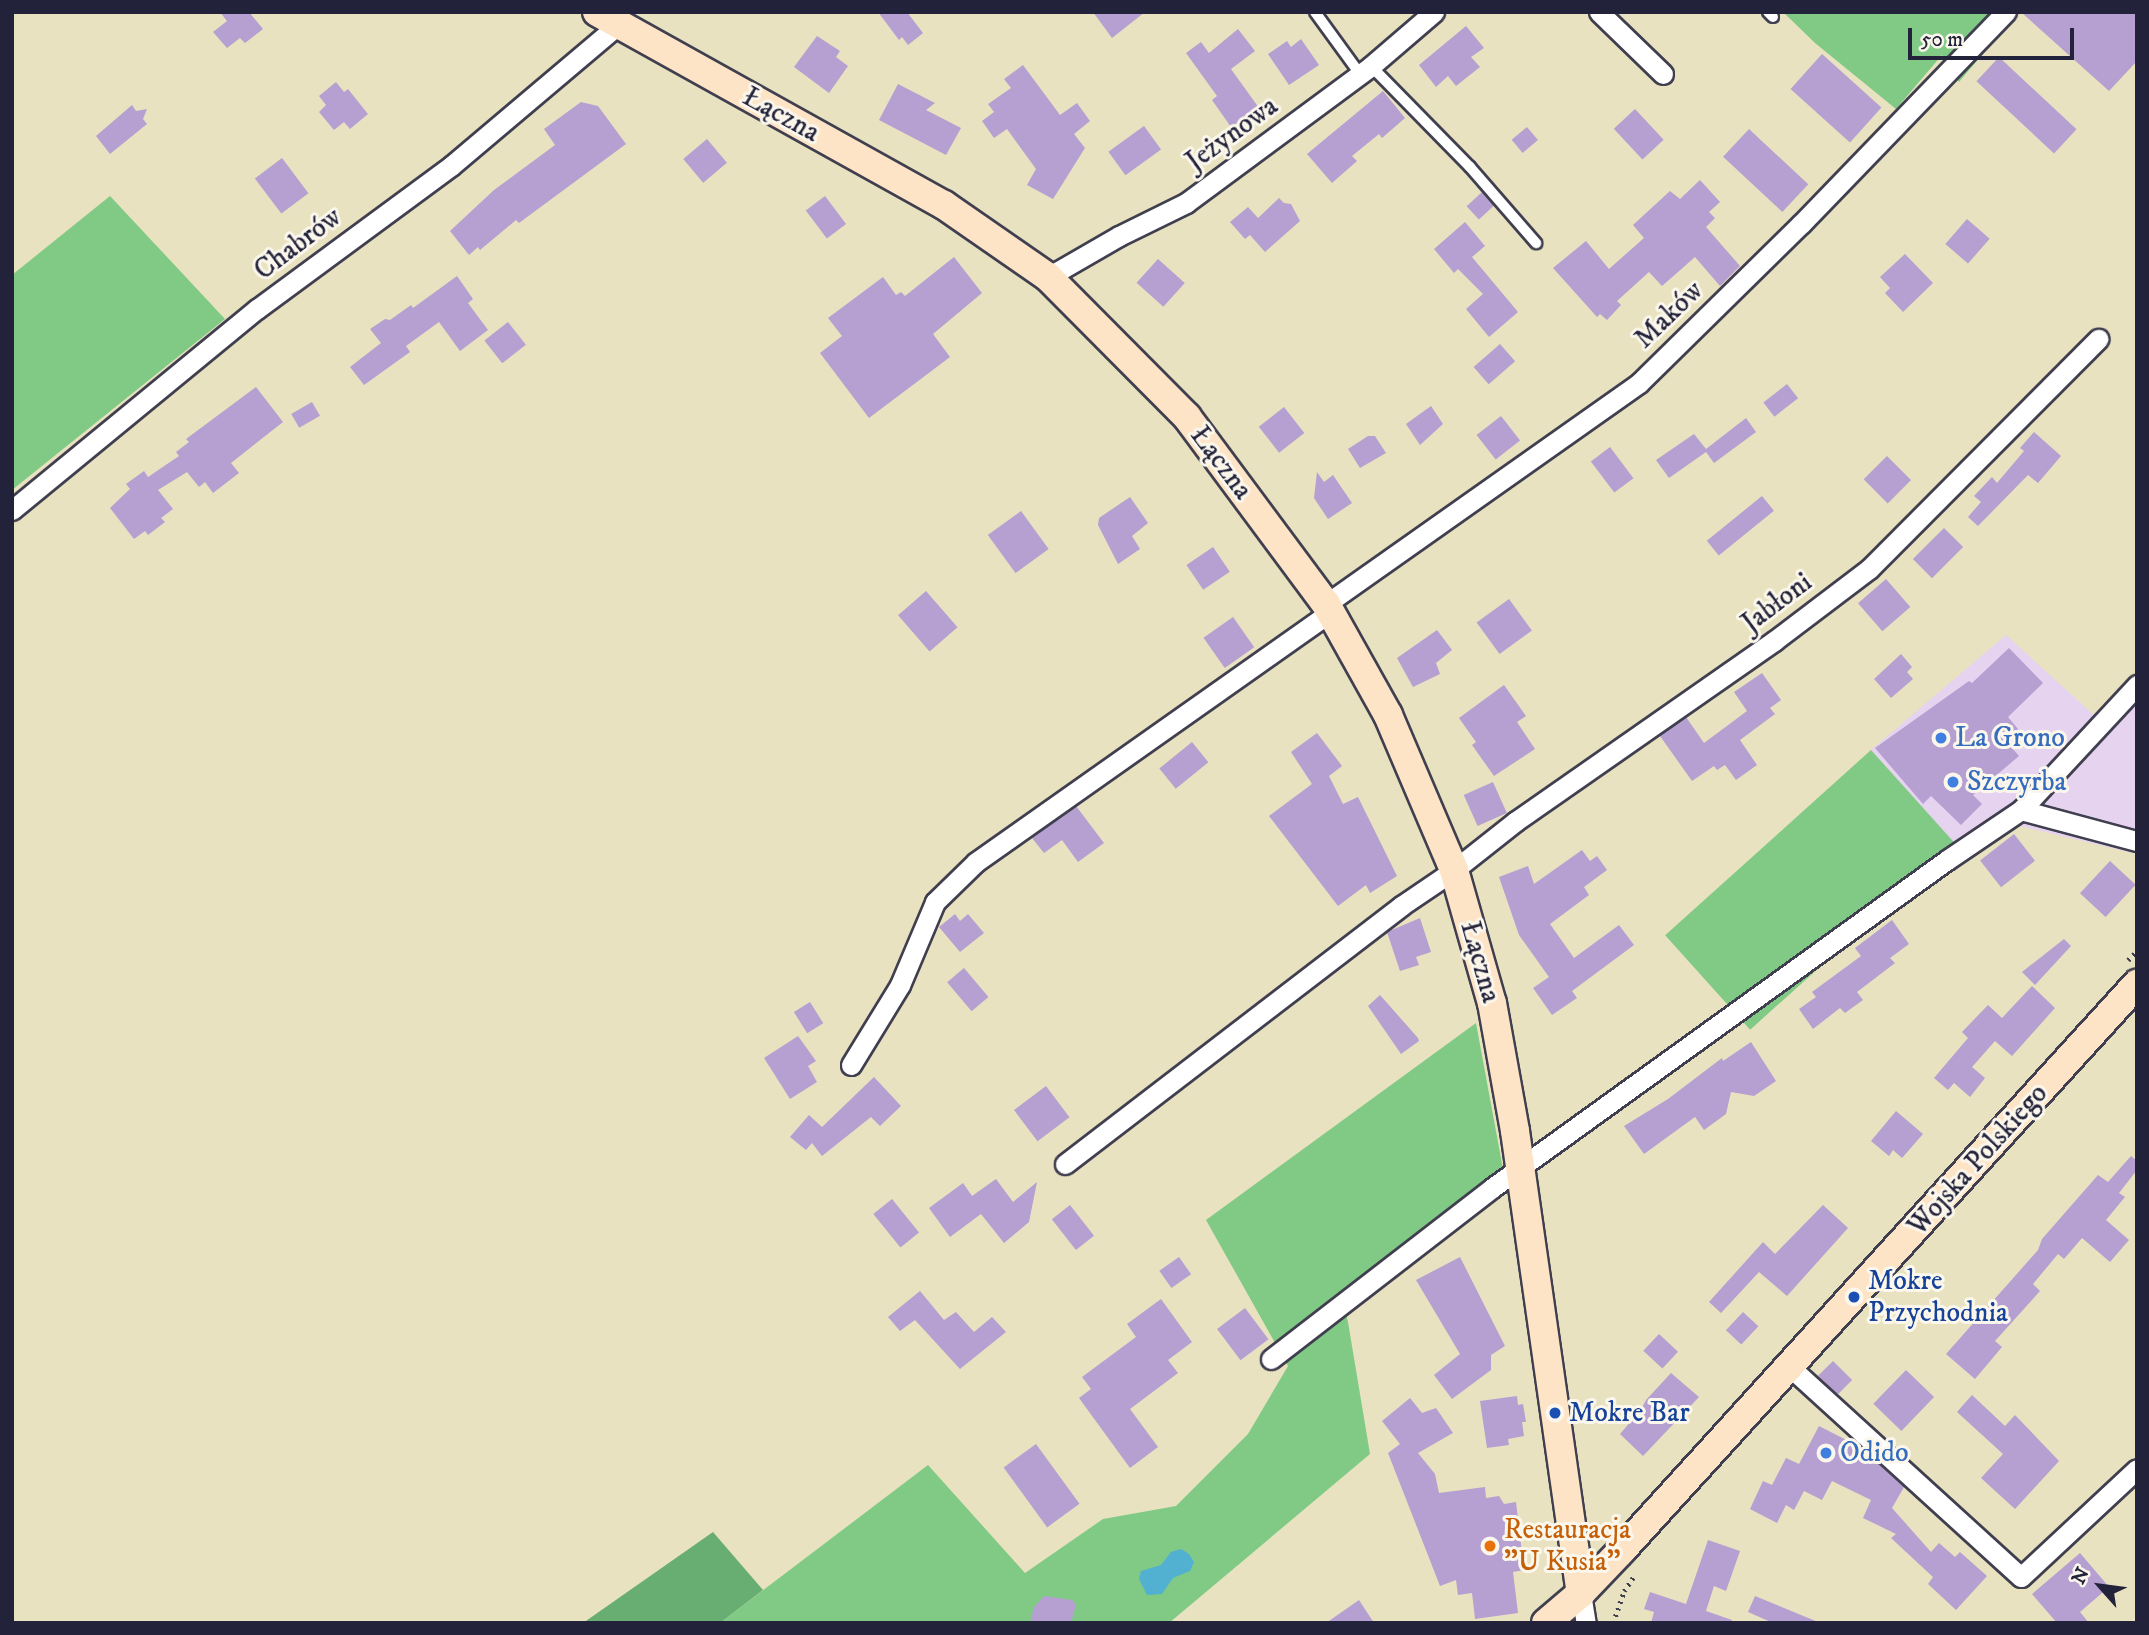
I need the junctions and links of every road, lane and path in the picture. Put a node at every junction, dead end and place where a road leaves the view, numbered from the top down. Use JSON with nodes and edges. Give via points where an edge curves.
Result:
{"nodes":[{"id":1,"x":1315,"y":12,"type":"edge"},
{"id":2,"x":1434,"y":12,"type":"edge"},
{"id":3,"x":1599,"y":12,"type":"edge"},
{"id":4,"x":2006,"y":12,"type":"edge"},
{"id":5,"x":608,"y":18,"type":"edge"},
{"id":6,"x":1366,"y":70,"type":"junction"},
{"id":7,"x":1662,"y":75,"type":"dead end"},
{"id":8,"x":1536,"y":243,"type":"dead end"},
{"id":9,"x":1048,"y":277,"type":"junction"},
{"id":10,"x":2098,"y":339,"type":"dead end"},
{"id":11,"x":12,"y":510,"type":"edge"},
{"id":12,"x":1328,"y":608,"type":"junction"},
{"id":13,"x":2137,"y":685,"type":"edge"},
{"id":14,"x":2021,"y":810,"type":"junction"},
{"id":15,"x":2137,"y":841,"type":"edge"},
{"id":16,"x":1454,"y":870,"type":"junction"},
{"id":17,"x":2137,"y":984,"type":"edge"},
{"id":18,"x":851,"y":1065,"type":"dead end"},
{"id":19,"x":1065,"y":1164,"type":"dead end"},
{"id":20,"x":1521,"y":1169,"type":"junction"},
{"id":21,"x":1270,"y":1359,"type":"dead end"},
{"id":22,"x":1790,"y":1367,"type":"junction"},
{"id":23,"x":2137,"y":1469,"type":"edge"},
{"id":24,"x":1581,"y":1593,"type":"junction"},
{"id":25,"x":1546,"y":1623,"type":"edge"},
{"id":26,"x":1586,"y":1623,"type":"edge"}],
"edges":[{"from":1,"to":6,"type":"lane"},
{"from":2,"to":6,"type":"street","name":"Jeżynowa"},
{"from":3,"to":7,"type":"street"},
{"from":4,"to":12,"type":"street","name":"Maków","via":[[1801,225],[1639,383]]},
{"from":5,"to":9,"type":"street","name":"Łączna","via":[[944,205]]},
{"from":5,"to":11,"type":"street","name":"Chabrów","via":[[451,166],[257,309]]},
{"from":6,"to":8,"type":"lane","via":[[1471,167]]},
{"from":6,"to":9,"type":"street","name":"Jeżynowa","via":[[1186,203]]},
{"from":9,"to":12,"type":"street","name":"Łączna","via":[[1187,417]]},
{"from":10,"to":16,"type":"street","name":"Jabłoni","via":[[1869,569]]},
{"from":12,"to":16,"type":"street","name":"Łączna","via":[[1388,715]]},
{"from":12,"to":18,"type":"street","name":"Maków","via":[[976,862],[935,902],[900,985]]},
{"from":13,"to":14,"type":"street"},
{"from":14,"to":15,"type":"street"},
{"from":14,"to":20,"type":"street"},
{"from":16,"to":19,"type":"street","name":"Jabłoni"},
{"from":16,"to":20,"type":"street","name":"Łączna","via":[[1492,1003]]},
{"from":17,"to":22,"type":"street","name":"Wojska Polskiego"},
{"from":20,"to":21,"type":"street"},
{"from":20,"to":24,"type":"street","name":"Łączna"},
{"from":22,"to":23,"type":"street","via":[[2021,1577]]},
{"from":22,"to":24,"type":"street","name":"Wojska Polskiego"},
{"from":24,"to":25,"type":"street","name":"Wojska Polskiego"},
{"from":24,"to":26,"type":"street"}]}
